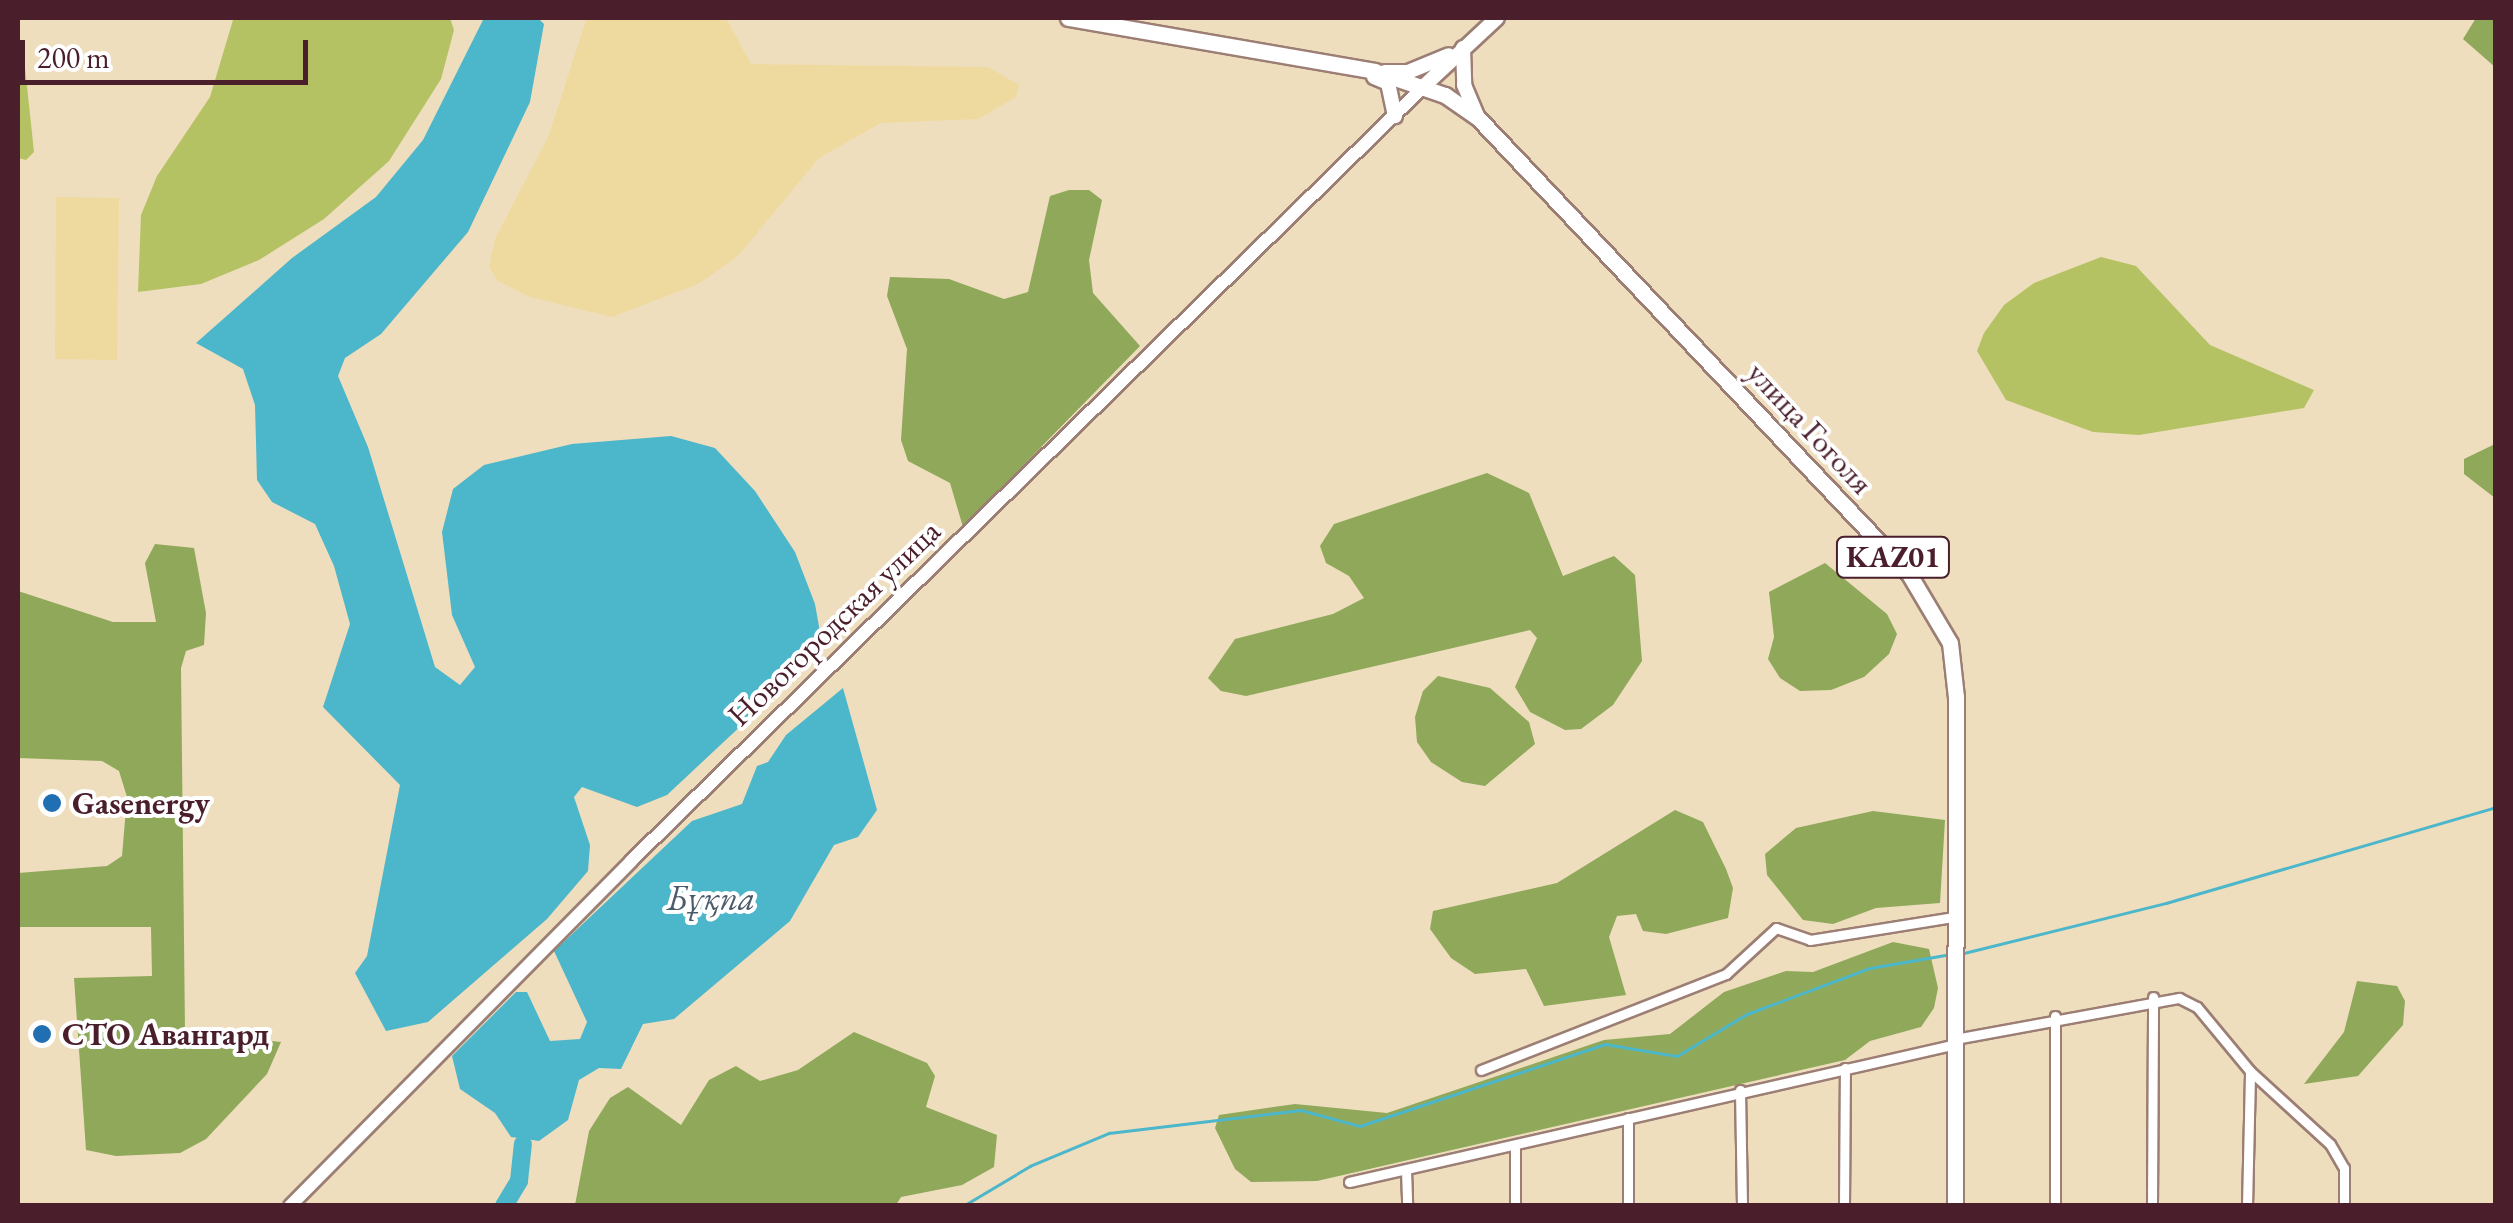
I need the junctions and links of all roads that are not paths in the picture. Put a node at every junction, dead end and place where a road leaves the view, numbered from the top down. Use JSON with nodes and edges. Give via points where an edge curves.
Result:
{"nodes":[{"id":1,"x":1068,"y":18,"type":"edge"},
{"id":2,"x":1497,"y":18,"type":"edge"},
{"id":3,"x":1463,"y":48,"type":"junction"},
{"id":4,"x":1355,"y":69,"type":"junction"},
{"id":5,"x":1374,"y":72,"type":"junction"},
{"id":6,"x":1424,"y":87,"type":"junction"},
{"id":7,"x":1395,"y":116,"type":"junction"},
{"id":8,"x":1478,"y":118,"type":"junction"},
{"id":9,"x":1954,"y":917,"type":"junction"},
{"id":10,"x":2154,"y":997,"type":"junction"},
{"id":11,"x":2055,"y":1016,"type":"junction"},
{"id":12,"x":1956,"y":1041,"type":"junction"},
{"id":13,"x":1845,"y":1068,"type":"junction"},
{"id":14,"x":1481,"y":1070,"type":"dead end"},
{"id":15,"x":2250,"y":1071,"type":"junction"},
{"id":16,"x":1740,"y":1090,"type":"junction"},
{"id":17,"x":1628,"y":1118,"type":"junction"},
{"id":18,"x":1515,"y":1149,"type":"junction"},
{"id":19,"x":1406,"y":1170,"type":"junction"},
{"id":20,"x":1349,"y":1182,"type":"dead end"},
{"id":21,"x":290,"y":1206,"type":"edge"},
{"id":22,"x":1406,"y":1206,"type":"edge"},
{"id":23,"x":1515,"y":1206,"type":"edge"},
{"id":24,"x":1628,"y":1206,"type":"edge"},
{"id":25,"x":1742,"y":1206,"type":"edge"},
{"id":26,"x":1844,"y":1206,"type":"edge"},
{"id":27,"x":1955,"y":1206,"type":"edge"},
{"id":28,"x":2055,"y":1206,"type":"edge"},
{"id":29,"x":2152,"y":1206,"type":"edge"},
{"id":30,"x":2248,"y":1206,"type":"edge"},
{"id":31,"x":2344,"y":1206,"type":"edge"}],
"edges":[{"from":1,"to":4,"type":"highway","name":"улица Гоголя"},
{"from":2,"to":3,"type":"main road"},
{"from":3,"to":5,"type":"main road","via":[[1408,72]]},
{"from":3,"to":6,"type":"main road"},
{"from":3,"to":8,"type":"main road","via":[[1464,86]]},
{"from":4,"to":5,"type":"highway","name":"улица Гоголя"},
{"from":4,"to":7,"type":"main road","via":[[1388,82]]},
{"from":5,"to":6,"type":"highway","name":"улица Гоголя"},
{"from":6,"to":7,"type":"street","name":"Новогородская улица"},
{"from":6,"to":8,"type":"highway","name":"улица Гоголя","number":"KАZ01"},
{"from":7,"to":21,"type":"street","name":"Новогородская улица","via":[[645,847]]},
{"from":8,"to":9,"type":"highway","name":"улица Гоголя","number":"KАZ01","via":[[1909,574],[1935,612],[1950,643],[1956,697]]},
{"from":9,"to":12,"type":"highway","name":"улица Гоголя","number":"KАZ01"},
{"from":9,"to":14,"type":"street","via":[[1810,940],[1776,928],[1726,974]]},
{"from":10,"to":11,"type":"street"},
{"from":10,"to":15,"type":"street","via":[[2197,1006]]},
{"from":10,"to":29,"type":"street"},
{"from":11,"to":12,"type":"street"},
{"from":11,"to":28,"type":"street"},
{"from":12,"to":13,"type":"street"},
{"from":12,"to":27,"type":"highway","name":"улица Гоголя","number":"KАZ01"},
{"from":13,"to":16,"type":"street"},
{"from":13,"to":26,"type":"street"},
{"from":15,"to":30,"type":"street"},
{"from":15,"to":31,"type":"street","via":[[2330,1144],[2344,1168]]},
{"from":16,"to":17,"type":"street"},
{"from":16,"to":25,"type":"street"},
{"from":17,"to":18,"type":"street"},
{"from":17,"to":24,"type":"street"},
{"from":18,"to":19,"type":"street"},
{"from":18,"to":23,"type":"street"},
{"from":19,"to":20,"type":"street"},
{"from":19,"to":22,"type":"street"}]}
